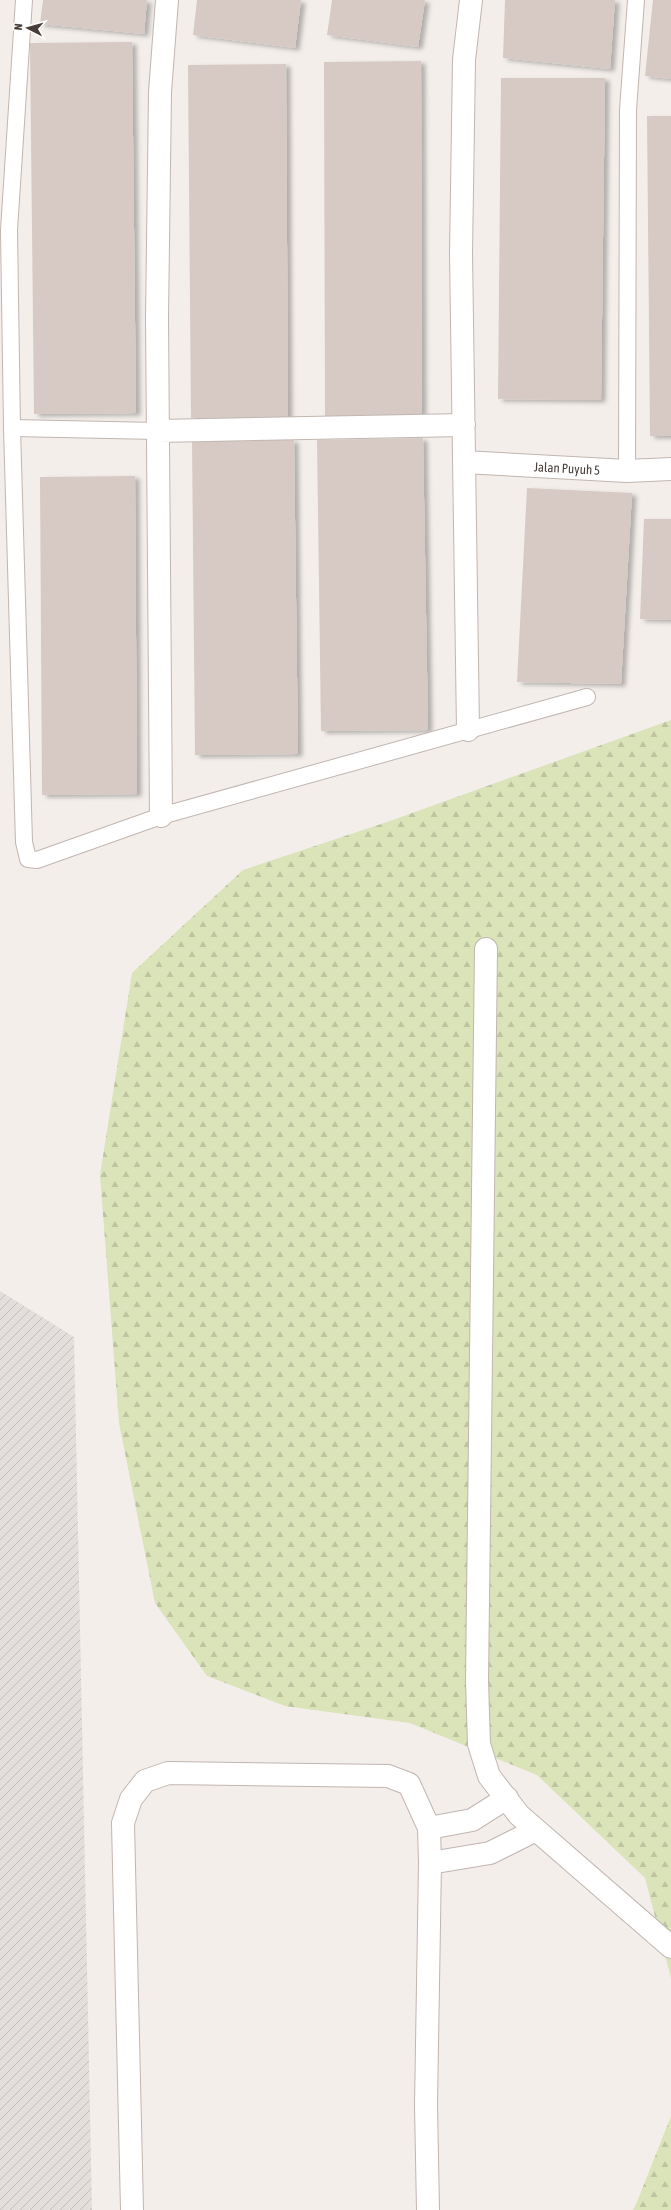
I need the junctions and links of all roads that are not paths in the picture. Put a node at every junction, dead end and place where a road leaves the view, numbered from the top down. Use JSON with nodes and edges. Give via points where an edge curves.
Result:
{"nodes":[{"id":1,"x":24,"y":0,"type":"edge"},
{"id":2,"x":167,"y":0,"type":"edge"},
{"id":3,"x":471,"y":0,"type":"edge"},
{"id":4,"x":636,"y":0,"type":"edge"},
{"id":5,"x":464,"y":425,"type":"junction"},
{"id":6,"x":12,"y":428,"type":"junction"},
{"id":7,"x":158,"y":430,"type":"junction"},
{"id":8,"x":464,"y":462,"type":"junction"},
{"id":9,"x":671,"y":469,"type":"edge"},
{"id":10,"x":627,"y":471,"type":"junction"},
{"id":11,"x":587,"y":697,"type":"dead end"},
{"id":12,"x":468,"y":730,"type":"junction"},
{"id":13,"x":161,"y":816,"type":"junction"},
{"id":14,"x":486,"y":949,"type":"dead end"},
{"id":15,"x":507,"y":1798,"type":"junction"},
{"id":16,"x":429,"y":1828,"type":"junction"},
{"id":17,"x":536,"y":1830,"type":"junction"},
{"id":18,"x":430,"y":1863,"type":"junction"},
{"id":19,"x":671,"y":1948,"type":"edge"},
{"id":20,"x":132,"y":2210,"type":"edge"},
{"id":21,"x":428,"y":2210,"type":"edge"}],
"edges":[{"from":1,"to":6,"type":"lane","via":[[9,230]]},
{"from":2,"to":7,"type":"street","via":[[160,92]]},
{"from":3,"to":5,"type":"street","via":[[464,83],[461,253]]},
{"from":4,"to":10,"type":"lane","via":[[628,110]]},
{"from":5,"to":7,"type":"street"},
{"from":5,"to":8,"type":"street"},
{"from":6,"to":7,"type":"lane"},
{"from":6,"to":13,"type":"lane","via":[[24,834],[28,859],[37,860]]},
{"from":7,"to":13,"type":"street"},
{"from":8,"to":10,"type":"street","name":"Jalan Puyuh 5"},
{"from":8,"to":12,"type":"street"},
{"from":9,"to":10,"type":"street","name":"Jalan Puyuh 5"},
{"from":11,"to":12,"type":"lane"},
{"from":12,"to":13,"type":"lane"},
{"from":14,"to":15,"type":"street","via":[[478,1736],[489,1776]]},
{"from":15,"to":16,"type":"street","via":[[472,1820]]},
{"from":15,"to":17,"type":"street","via":[[519,1815]]},
{"from":16,"to":18,"type":"street"},
{"from":16,"to":20,"type":"street","via":[[409,1784],[388,1776],[168,1773],[145,1781],[131,1799],[123,1823]]},
{"from":17,"to":18,"type":"street","via":[[490,1853]]},
{"from":17,"to":19,"type":"street"},
{"from":18,"to":21,"type":"street","via":[[426,2105]]}]}
